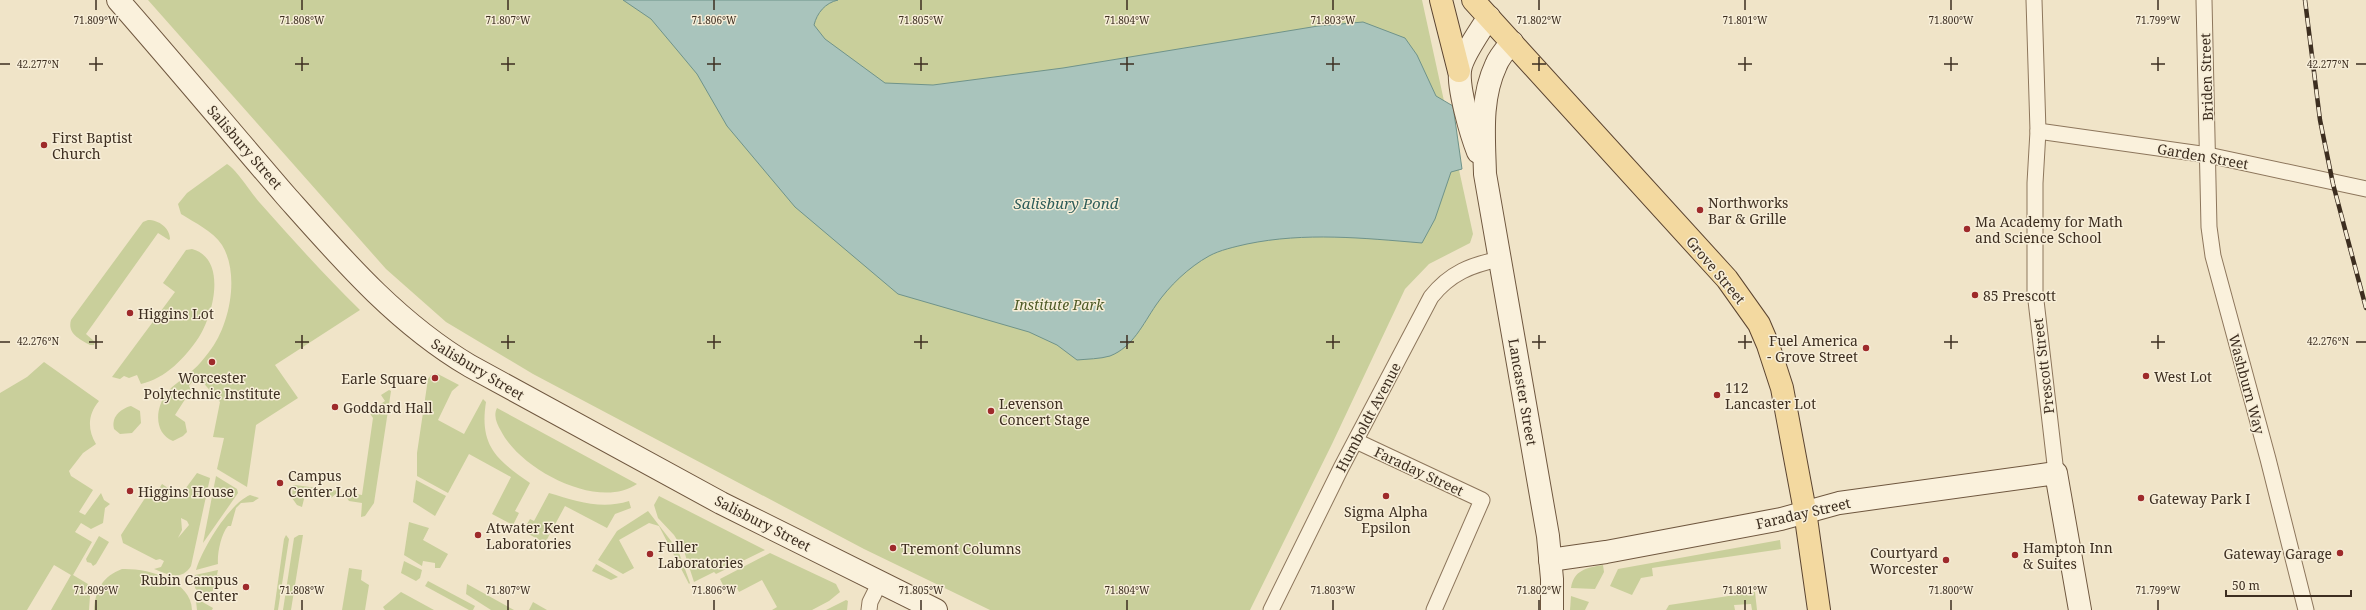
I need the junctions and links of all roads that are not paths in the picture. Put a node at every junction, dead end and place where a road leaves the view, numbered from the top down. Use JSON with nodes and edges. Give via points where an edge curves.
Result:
{"nodes":[{"id":1,"x":118,"y":0,"type":"edge"},
{"id":2,"x":1441,"y":0,"type":"edge"},
{"id":3,"x":1473,"y":0,"type":"edge"},
{"id":4,"x":2034,"y":0,"type":"edge"},
{"id":5,"x":2204,"y":0,"type":"edge"},
{"id":6,"x":1489,"y":17,"type":"junction"},
{"id":7,"x":1512,"y":42,"type":"junction"},
{"id":8,"x":1460,"y":71,"type":"junction"},
{"id":9,"x":2038,"y":131,"type":"junction"},
{"id":10,"x":2208,"y":155,"type":"junction"},
{"id":11,"x":1485,"y":174,"type":"junction"},
{"id":12,"x":2366,"y":189,"type":"edge"},
{"id":13,"x":1500,"y":259,"type":"junction"},
{"id":14,"x":1356,"y":441,"type":"junction"},
{"id":15,"x":2056,"y":473,"type":"junction"},
{"id":16,"x":1805,"y":512,"type":"junction"},
{"id":17,"x":1550,"y":560,"type":"junction"},
{"id":18,"x":880,"y":582,"type":"junction"},
{"id":19,"x":869,"y":610,"type":"edge"},
{"id":20,"x":936,"y":610,"type":"edge"},
{"id":21,"x":1271,"y":610,"type":"edge"},
{"id":22,"x":1434,"y":610,"type":"edge"},
{"id":23,"x":1552,"y":610,"type":"edge"},
{"id":24,"x":1819,"y":610,"type":"edge"},
{"id":25,"x":2080,"y":610,"type":"edge"},
{"id":26,"x":2306,"y":610,"type":"edge"}],
"edges":[{"from":1,"to":18,"type":"main road","name":"Salisbury Street","via":[[337,253],[394,311],[431,342],[721,503]]},
{"from":2,"to":8,"type":"main road"},
{"from":3,"to":6,"type":"main road","name":"Grove Street"},
{"from":4,"to":9,"type":"street","name":"Prescott Street"},
{"from":5,"to":10,"type":"street","name":"Briden Street"},
{"from":6,"to":7,"type":"main road","name":"Grove Street"},
{"from":6,"to":8,"type":"main road","via":[[1474,38]]},
{"from":7,"to":11,"type":"main road","name":"Lancaster Street","via":[[1496,64],[1487,89],[1484,115]]},
{"from":7,"to":16,"type":"main road","name":"Grove Street","via":[[1726,279],[1759,324],[1782,388]]},
{"from":8,"to":11,"type":"main road","name":"Lancaster Street","via":[[1471,134]]},
{"from":9,"to":10,"type":"street","name":"Garden Street"},
{"from":9,"to":15,"type":"street","name":"Prescott Street","via":[[2035,183],[2035,292]]},
{"from":10,"to":12,"type":"street","name":"Garden Street"},
{"from":10,"to":26,"type":"street","name":"Washburn Way","via":[[2212,256],[2268,459]]},
{"from":11,"to":13,"type":"main road","name":"Lancaster Street"},
{"from":13,"to":14,"type":"street","name":"Humboldt Avenue","via":[[1471,266],[1457,273],[1443,283],[1431,297]]},
{"from":13,"to":17,"type":"main road","name":"Lancaster Street"},
{"from":14,"to":21,"type":"street","name":"Humboldt Avenue"},
{"from":14,"to":22,"type":"street","name":"Faraday Street","via":[[1482,500]]},
{"from":15,"to":16,"type":"main road","name":"Faraday Street","via":[[1839,503]]},
{"from":15,"to":25,"type":"main road","name":"Prescott Street"},
{"from":16,"to":17,"type":"main road","name":"Faraday Street","via":[[1781,519],[1606,552]]},
{"from":16,"to":24,"type":"main road","name":"Grove Street"},
{"from":17,"to":23,"type":"main road","name":"Lancaster Street"},
{"from":18,"to":19,"type":"street"},
{"from":18,"to":20,"type":"main road","name":"Salisbury Street"}]}
